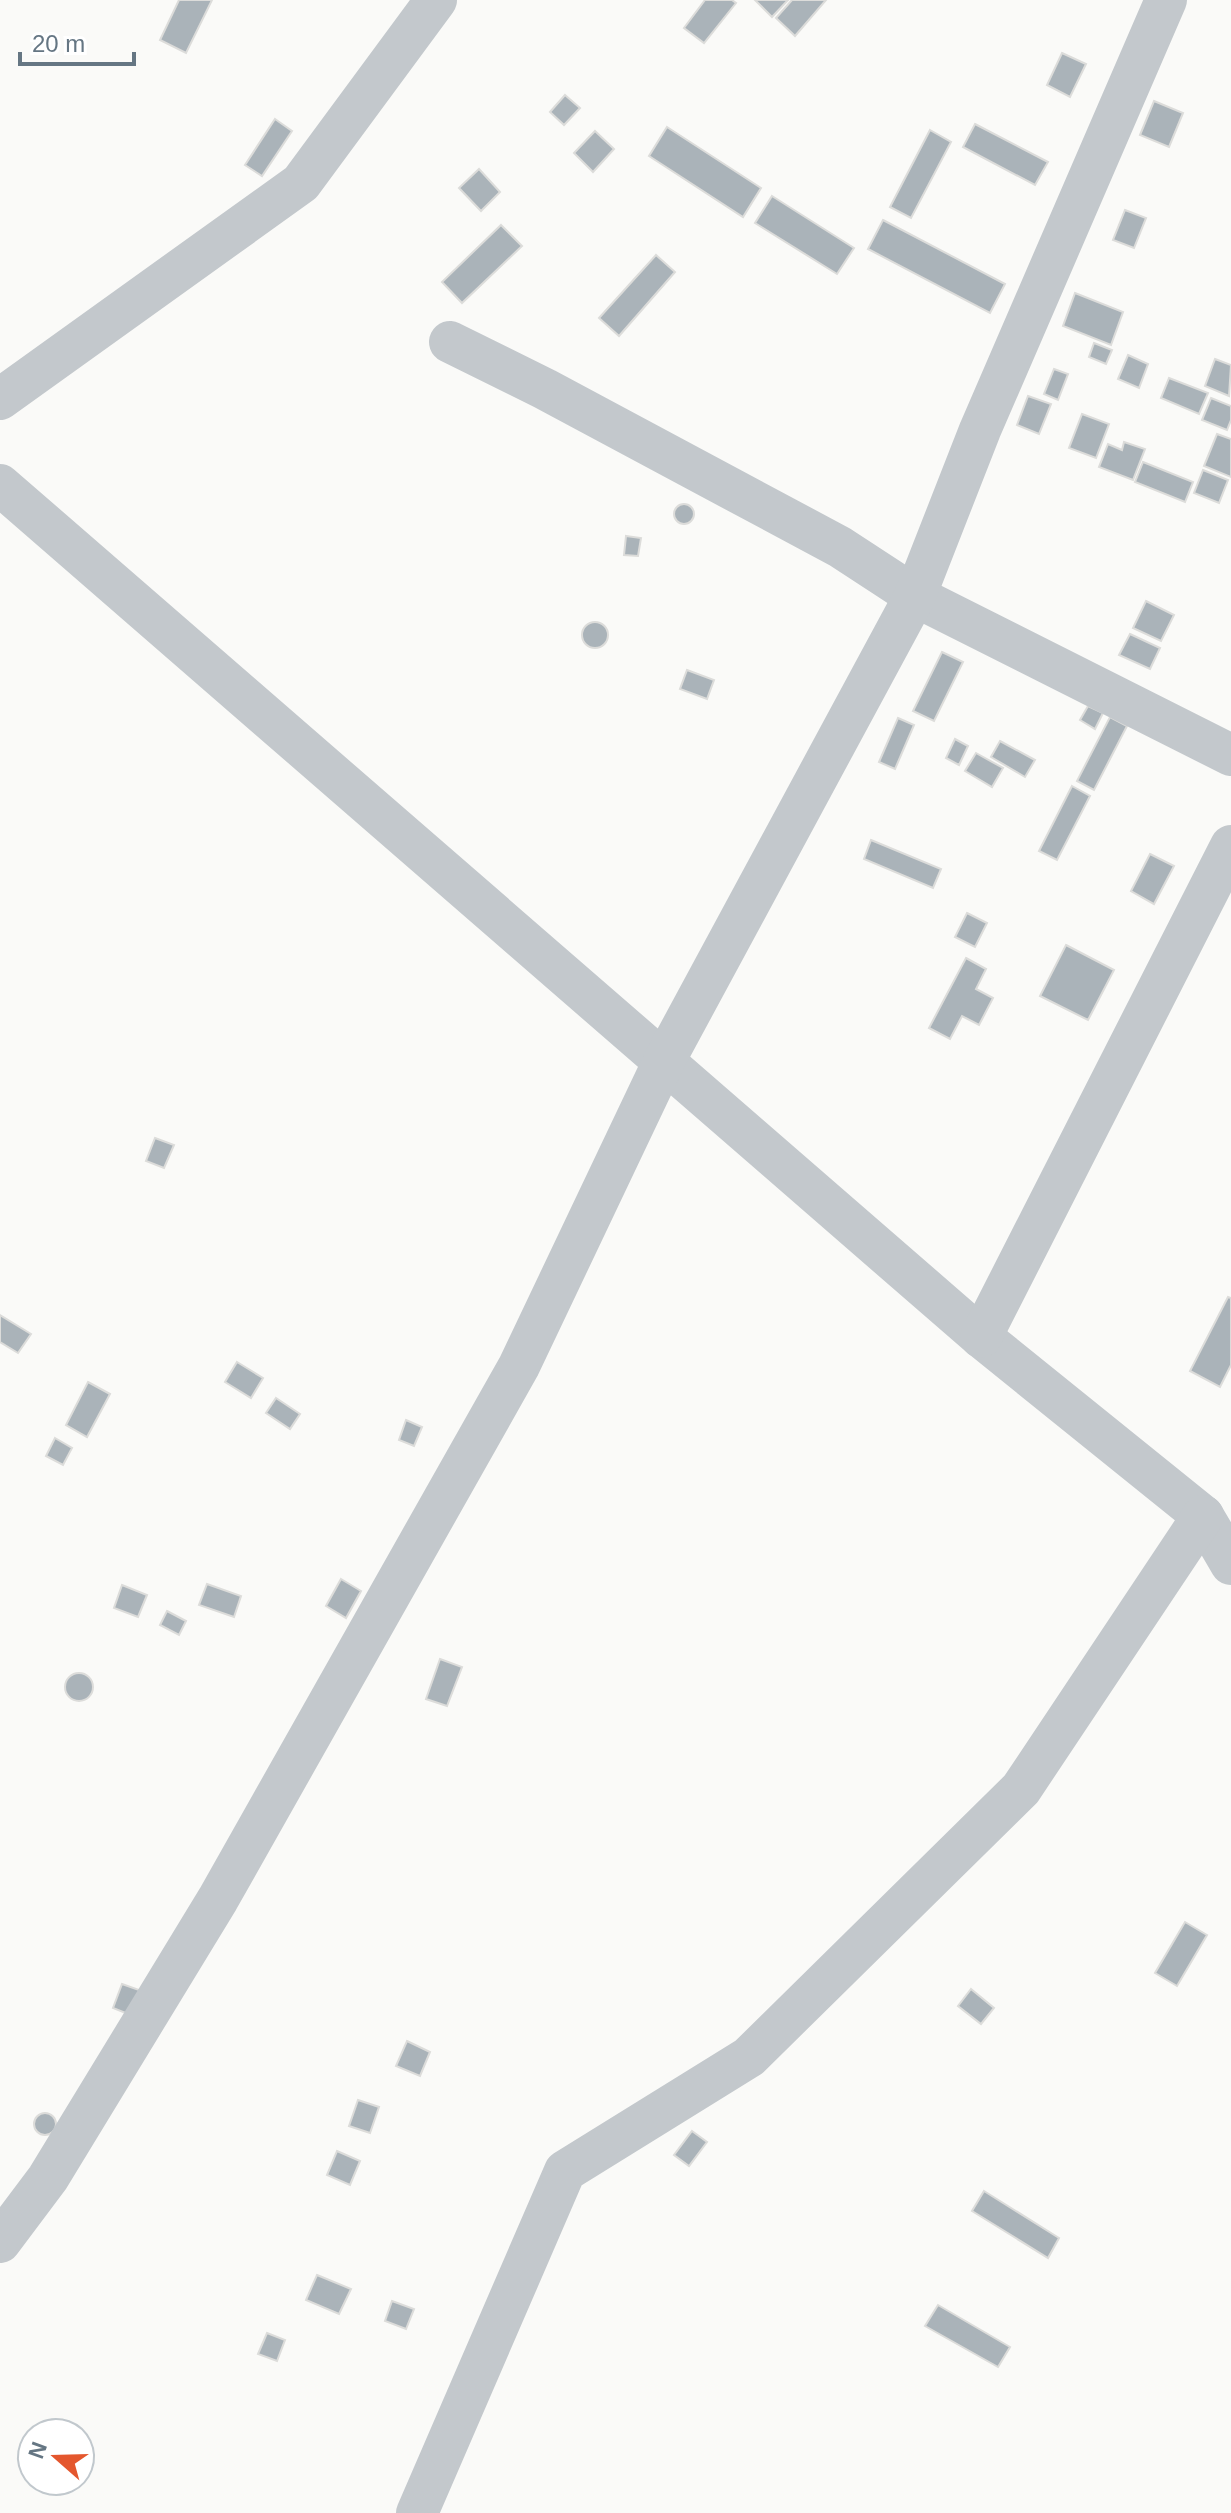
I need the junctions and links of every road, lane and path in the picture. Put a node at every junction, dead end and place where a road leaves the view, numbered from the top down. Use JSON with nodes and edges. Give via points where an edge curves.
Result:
{"nodes":[{"id":1,"x":436,"y":0,"type":"edge"},
{"id":2,"x":1166,"y":0,"type":"edge"},
{"id":3,"x":450,"y":342,"type":"dead end"},
{"id":4,"x":0,"y":399,"type":"edge"},
{"id":5,"x":0,"y":485,"type":"edge"},
{"id":6,"x":915,"y":596,"type":"junction"},
{"id":7,"x":1231,"y":755,"type":"edge"},
{"id":8,"x":1231,"y":846,"type":"edge"},
{"id":9,"x":664,"y":1061,"type":"junction"},
{"id":10,"x":981,"y":1337,"type":"junction"},
{"id":11,"x":1203,"y":1516,"type":"junction"},
{"id":12,"x":1231,"y":1564,"type":"edge"},
{"id":13,"x":0,"y":2242,"type":"edge"},
{"id":14,"x":417,"y":2513,"type":"edge"}],
"edges":[{"from":1,"to":4,"type":"street","via":[[301,183]]},
{"from":2,"to":6,"type":"street","via":[[980,430]]},
{"from":3,"to":6,"type":"street","via":[[840,547]]},
{"from":5,"to":9,"type":"street"},
{"from":6,"to":7,"type":"street"},
{"from":6,"to":9,"type":"street"},
{"from":8,"to":10,"type":"street"},
{"from":9,"to":10,"type":"street"},
{"from":9,"to":13,"type":"street","via":[[511,1380],[218,1899],[48,2178]]},
{"from":10,"to":11,"type":"street"},
{"from":11,"to":12,"type":"street"},
{"from":11,"to":14,"type":"street","via":[[1021,1789],[749,2057],[565,2171]]}]}
